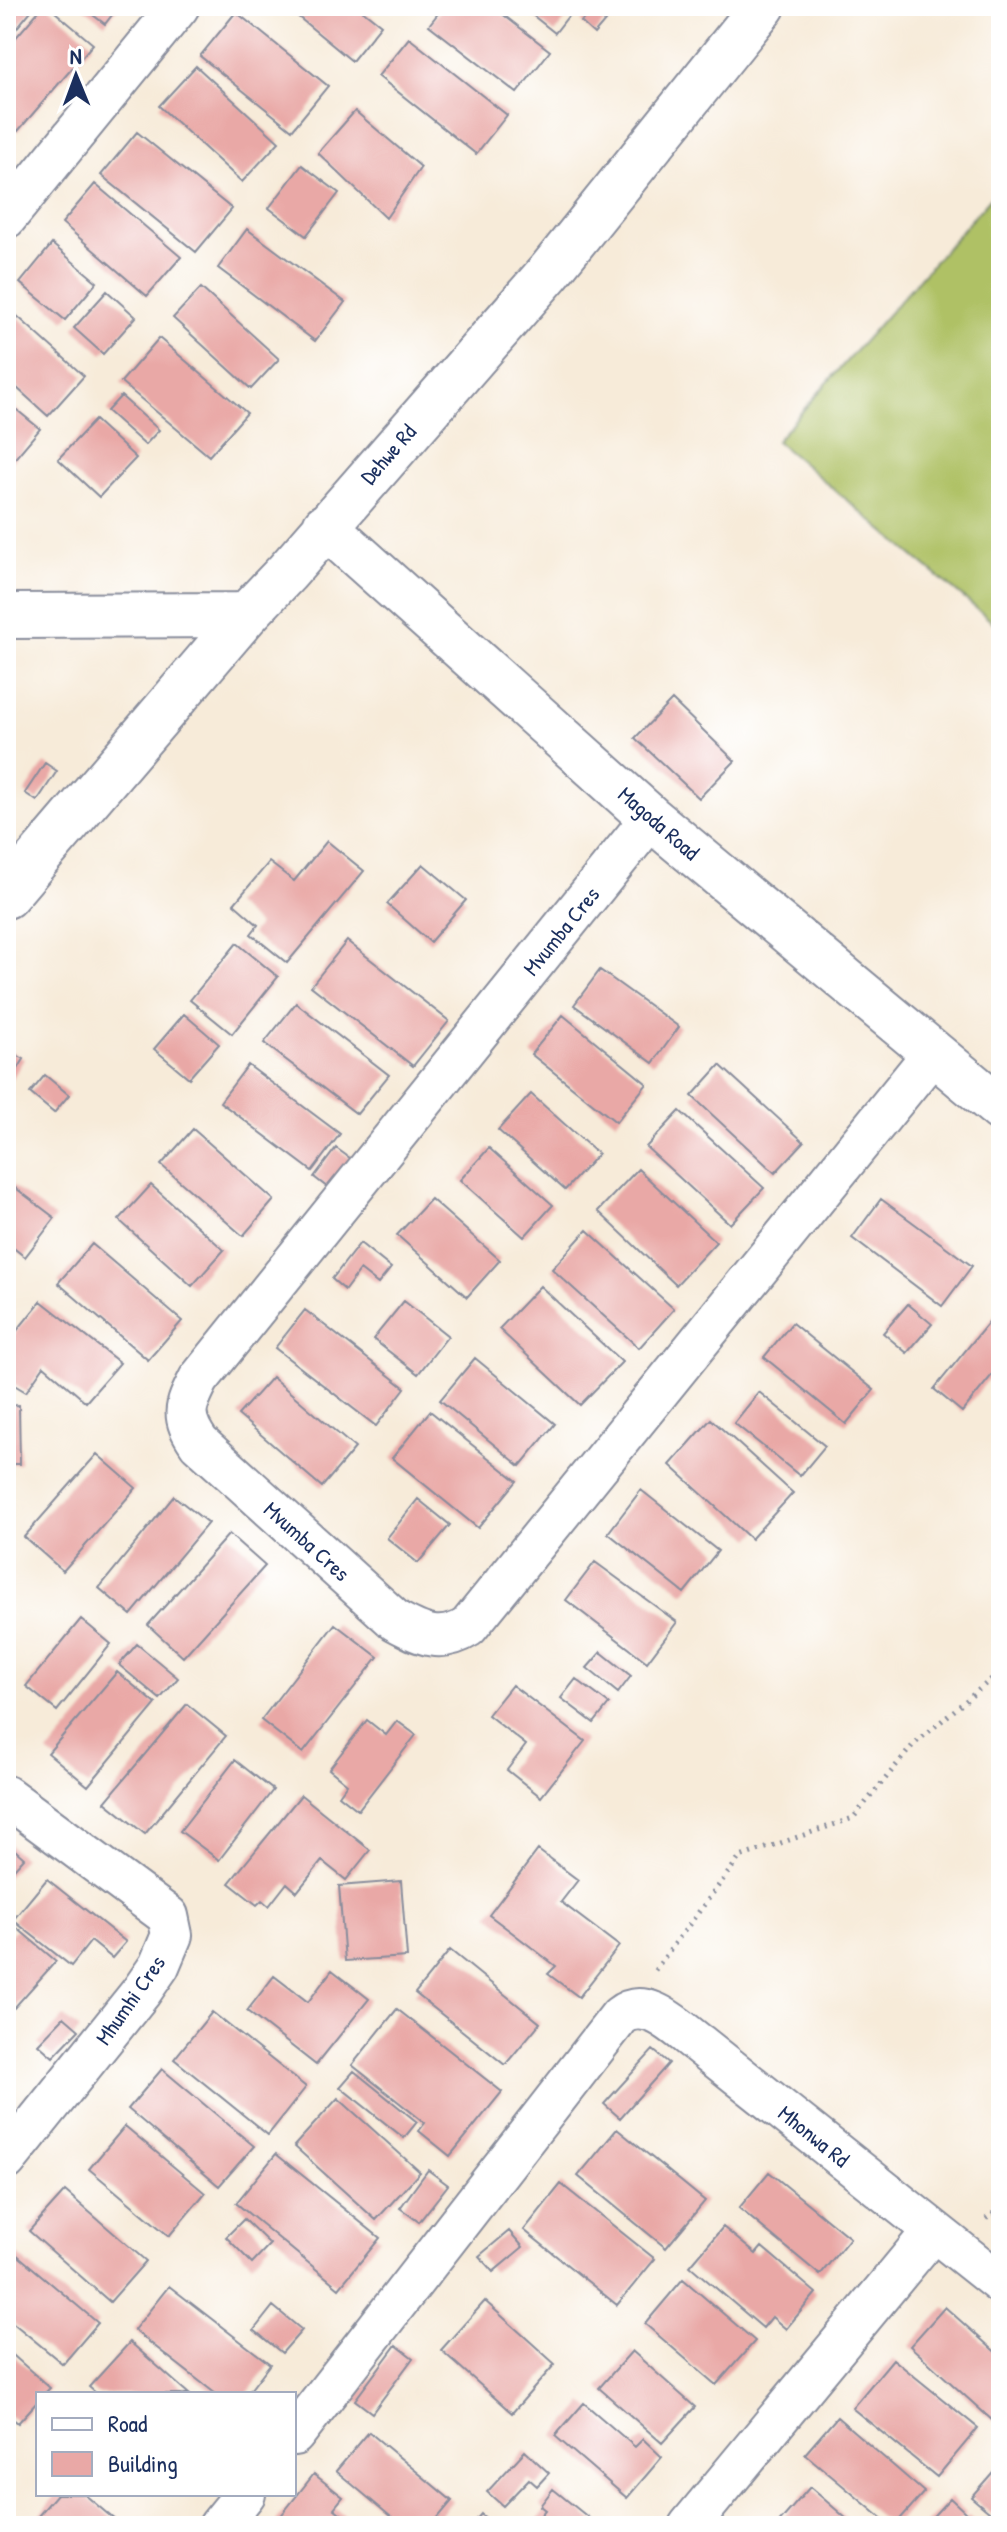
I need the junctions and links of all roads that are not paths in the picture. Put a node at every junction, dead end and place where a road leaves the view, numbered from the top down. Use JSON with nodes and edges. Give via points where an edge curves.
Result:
{"nodes":[{"id":1,"x":179,"y":6,"type":"edge"},
{"id":2,"x":763,"y":6,"type":"edge"},
{"id":3,"x":10,"y":205,"type":"edge"},
{"id":4,"x":325,"y":526,"type":"junction"},
{"id":5,"x":246,"y":615,"type":"junction"},
{"id":6,"x":6,"y":616,"type":"edge"},
{"id":7,"x":651,"y":818,"type":"junction"},
{"id":8,"x":6,"y":896,"type":"edge"},
{"id":9,"x":933,"y":1053,"type":"junction"},
{"id":10,"x":1001,"y":1109,"type":"edge"},
{"id":11,"x":6,"y":1796,"type":"edge"},
{"id":12,"x":6,"y":2160,"type":"edge"},
{"id":13,"x":933,"y":2231,"type":"junction"},
{"id":14,"x":1001,"y":2284,"type":"edge"},
{"id":15,"x":296,"y":2432,"type":"edge"},
{"id":16,"x":243,"y":2496,"type":"edge"},
{"id":17,"x":219,"y":2526,"type":"edge"},
{"id":18,"x":689,"y":2526,"type":"edge"}],
"edges":[{"from":1,"to":3,"type":"street"},
{"from":2,"to":4,"type":"street","name":"Dehwe Rd","via":[[549,272]]},
{"from":4,"to":5,"type":"street","name":"Dehwe Rd"},
{"from":4,"to":7,"type":"street","name":"Magoda Road"},
{"from":5,"to":6,"type":"street"},
{"from":5,"to":8,"type":"street","name":"Dehwe Rd"},
{"from":7,"to":9,"type":"street","name":"Magoda Road"},
{"from":7,"to":9,"type":"street","name":"Mvumba Cres","via":[[199,1379],[188,1402],[187,1425],[199,1443],[396,1621],[437,1638],[468,1627]]},
{"from":9,"to":10,"type":"street","name":"Magoda Road"},
{"from":11,"to":12,"type":"street","name":"Mhumhi Cres","via":[[168,1916],[172,1935],[141,1992]]},
{"from":13,"to":14,"type":"street","name":"Mhonwa Rd"},
{"from":13,"to":15,"type":"street","name":"Mhonwa Rd","via":[[659,2015],[628,2010]]},
{"from":13,"to":18,"type":"street"},
{"from":16,"to":17,"type":"street"}]}
